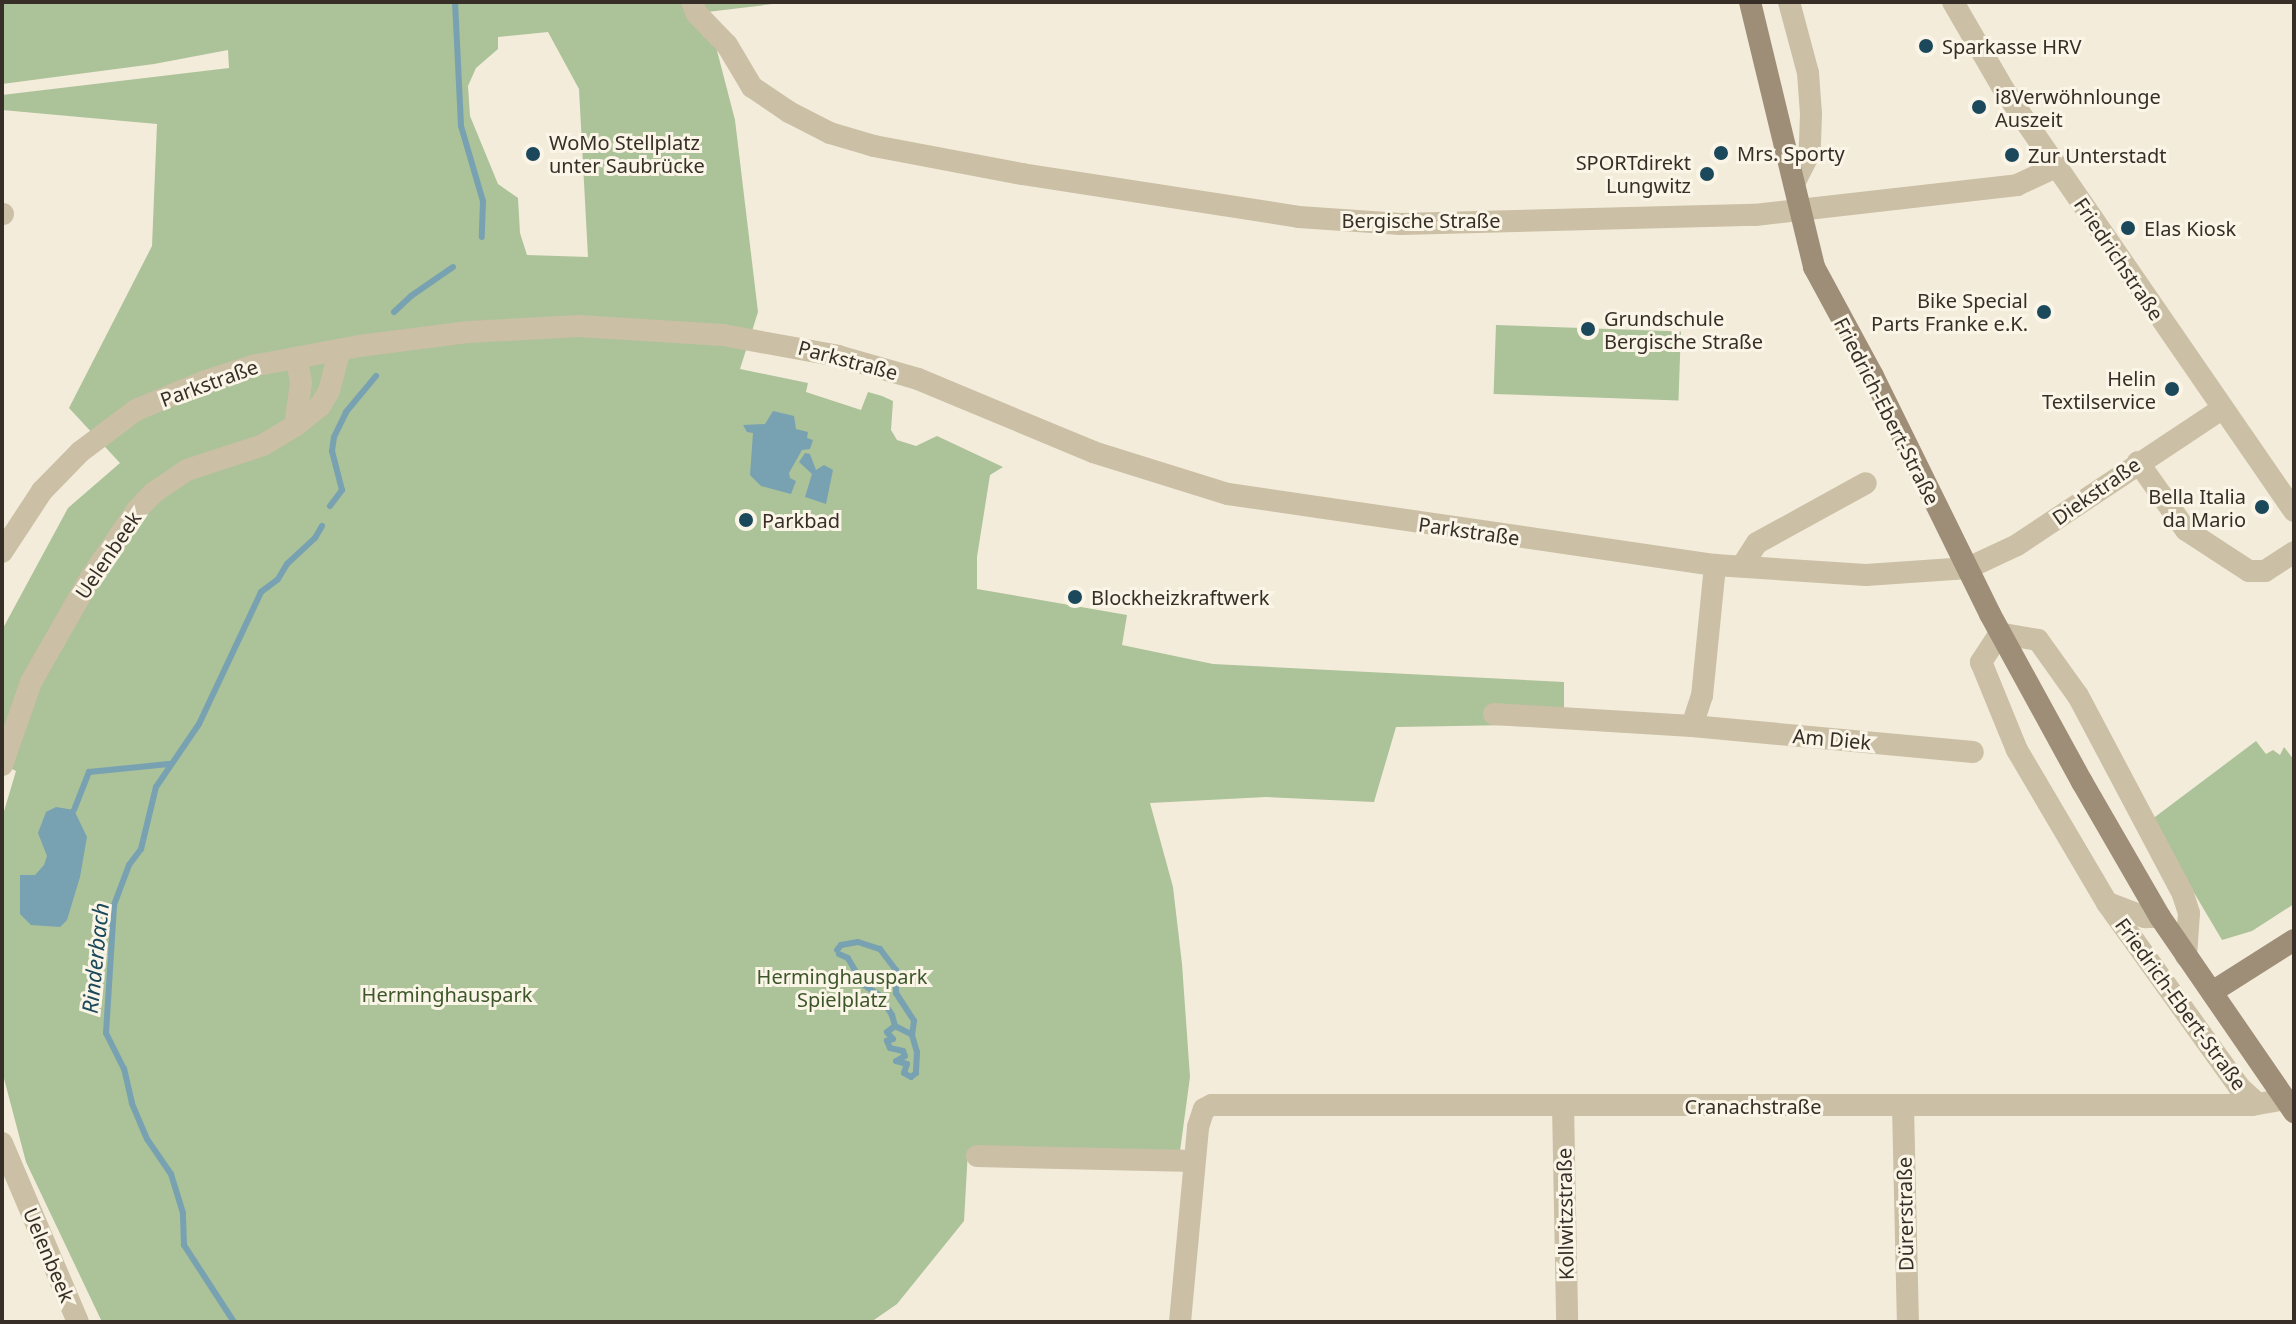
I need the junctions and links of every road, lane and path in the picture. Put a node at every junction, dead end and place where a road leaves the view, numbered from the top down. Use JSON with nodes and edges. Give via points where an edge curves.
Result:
{"nodes":[{"id":1,"x":692,"y":2,"type":"edge"},
{"id":2,"x":1750,"y":2,"type":"edge"},
{"id":3,"x":1789,"y":2,"type":"edge"},
{"id":4,"x":1953,"y":2,"type":"edge"},
{"id":5,"x":2058,"y":166,"type":"junction"},
{"id":6,"x":1794,"y":183,"type":"junction"},
{"id":7,"x":1798,"y":210,"type":"junction"},
{"id":8,"x":340,"y":349,"type":"junction"},
{"id":9,"x":296,"y":357,"type":"junction"},
{"id":10,"x":2222,"y":409,"type":"junction"},
{"id":11,"x":295,"y":426,"type":"junction"},
{"id":12,"x":2138,"y":462,"type":"junction"},
{"id":13,"x":1866,"y":483,"type":"dead end"},
{"id":14,"x":2294,"y":511,"type":"edge"},
{"id":15,"x":2,"y":552,"type":"edge"},
{"id":16,"x":2294,"y":552,"type":"edge"},
{"id":17,"x":1715,"y":565,"type":"junction"},
{"id":18,"x":1742,"y":566,"type":"junction"},
{"id":19,"x":1968,"y":568,"type":"junction"},
{"id":20,"x":2000,"y":633,"type":"junction"},
{"id":21,"x":1494,"y":714,"type":"dead end"},
{"id":22,"x":1692,"y":726,"type":"junction"},
{"id":23,"x":1973,"y":752,"type":"dead end"},
{"id":24,"x":2,"y":765,"type":"edge"},
{"id":25,"x":2107,"y":903,"type":"junction"},
{"id":26,"x":2160,"y":917,"type":"junction"},
{"id":27,"x":2294,"y":940,"type":"edge"},
{"id":28,"x":2186,"y":956,"type":"junction"},
{"id":29,"x":2212,"y":992,"type":"junction"},
{"id":30,"x":2258,"y":1104,"type":"junction"},
{"id":31,"x":1563,"y":1105,"type":"junction"},
{"id":32,"x":2290,"y":1105,"type":"edge"},
{"id":33,"x":1903,"y":1106,"type":"junction"},
{"id":34,"x":2,"y":1143,"type":"edge"},
{"id":35,"x":977,"y":1156,"type":"dead end"},
{"id":36,"x":1194,"y":1161,"type":"junction"},
{"id":37,"x":78,"y":1322,"type":"edge"},
{"id":38,"x":1180,"y":1322,"type":"edge"},
{"id":39,"x":1567,"y":1322,"type":"edge"},
{"id":40,"x":1908,"y":1322,"type":"edge"}],
"edges":[{"from":1,"to":7,"type":"street","name":"Bergische Straße","via":[[752,87],[830,133],[874,146],[1299,217],[1401,224]]},
{"from":2,"to":6,"type":"main road","name":"Friedrich-Ebert-Straße"},
{"from":3,"to":6,"type":"street","via":[[1808,73],[1811,114],[1810,152]]},
{"from":4,"to":5,"type":"street","name":"Friedrichstraße","via":[[1979,51]]},
{"from":5,"to":7,"type":"street","name":"Bergische Straße","via":[[2017,185]]},
{"from":5,"to":10,"type":"street","name":"Friedrichstraße"},
{"from":6,"to":7,"type":"main road","name":"Friedrich-Ebert-Straße"},
{"from":7,"to":19,"type":"main road","name":"Friedrich-Ebert-Straße","via":[[1814,267]]},
{"from":8,"to":9,"type":"street","name":"Parkstraße"},
{"from":8,"to":11,"type":"street","name":"Uelenbeek","via":[[329,391]]},
{"from":8,"to":17,"type":"street","name":"Parkstraße","via":[[469,332],[579,326],[777,343],[918,379],[1058,439],[1228,494]]},
{"from":9,"to":11,"type":"street","via":[[301,382]]},
{"from":9,"to":15,"type":"street","name":"Parkstraße","via":[[203,382],[136,410],[80,452],[42,491]]},
{"from":10,"to":12,"type":"street","name":"Diekstraße"},
{"from":10,"to":14,"type":"street","name":"Friedrichstraße"},
{"from":11,"to":24,"type":"street","name":"Uelenbeek","via":[[263,445],[187,470],[137,510],[91,577],[31,682]]},
{"from":12,"to":16,"type":"street","via":[[2186,530],[2249,571],[2265,571]]},
{"from":12,"to":19,"type":"street","name":"Diekstraße","via":[[2017,545]]},
{"from":13,"to":18,"type":"street","via":[[1757,543]]},
{"from":17,"to":18,"type":"street","name":"Parkstraße"},
{"from":17,"to":22,"type":"street","via":[[1702,696]]},
{"from":18,"to":19,"type":"street","name":"Parkstraße","via":[[1866,575]]},
{"from":19,"to":20,"type":"main road","name":"Friedrich-Ebert-Straße"},
{"from":20,"to":25,"type":"street","name":"Friedrich-Ebert-Straße","via":[[1981,662],[1984,676],[2017,750]]},
{"from":20,"to":26,"type":"main road","name":"Friedrich-Ebert-Straße"},
{"from":20,"to":28,"type":"street","name":"Friedrich-Ebert-Straße","via":[[2038,640],[2078,696],[2183,894],[2189,913]]},
{"from":21,"to":22,"type":"street","name":"Am Diek"},
{"from":22,"to":23,"type":"street","name":"Am Diek"},
{"from":25,"to":26,"type":"street","name":"Friedrich-Ebert-Straße"},
{"from":25,"to":30,"type":"street","name":"Friedrich-Ebert-Straße","via":[[2239,1087]]},
{"from":26,"to":28,"type":"main road","name":"Friedrich-Ebert-Straße"},
{"from":27,"to":29,"type":"main road"},
{"from":28,"to":29,"type":"main road","name":"Friedrich-Ebert-Straße"},
{"from":29,"to":32,"type":"main road","name":"Friedrich-Ebert-Straße"},
{"from":30,"to":32,"type":"street","name":"Cranachstraße"},
{"from":30,"to":33,"type":"street","name":"Cranachstraße"},
{"from":31,"to":33,"type":"street","name":"Cranachstraße"},
{"from":31,"to":36,"type":"street","name":"Cranachstraße","via":[[1218,1106],[1204,1109],[1199,1118]]},
{"from":31,"to":39,"type":"street","name":"Kollwitzstraße"},
{"from":33,"to":40,"type":"street","name":"Dürerstraße"},
{"from":34,"to":37,"type":"street","name":"Uelenbeek"},
{"from":35,"to":36,"type":"street"},
{"from":36,"to":38,"type":"street"}]}
